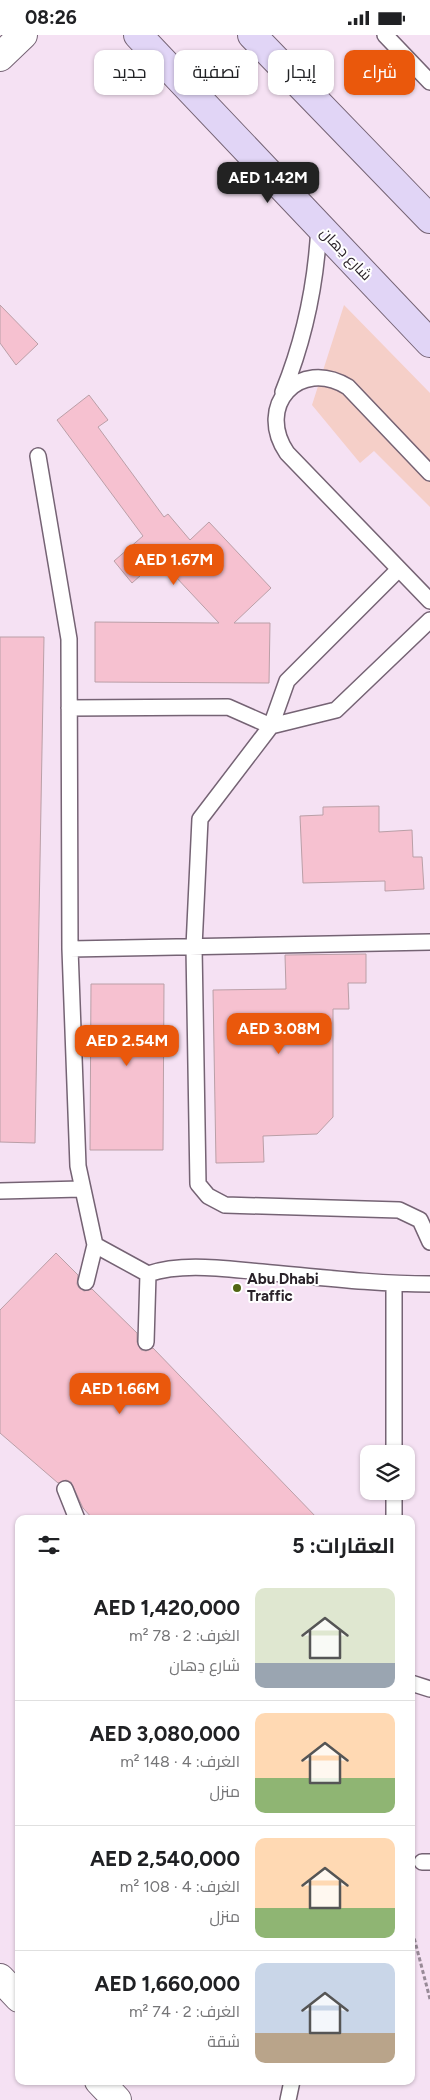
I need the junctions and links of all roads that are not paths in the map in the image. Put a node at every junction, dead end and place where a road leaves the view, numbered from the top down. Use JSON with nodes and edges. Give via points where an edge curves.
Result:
{"nodes":[{"id":1,"x":23,"y":35,"type":"edge"},
{"id":2,"x":138,"y":35,"type":"edge"},
{"id":3,"x":252,"y":35,"type":"edge"},
{"id":4,"x":385,"y":35,"type":"edge"},
{"id":5,"x":0,"y":57,"type":"edge"},
{"id":6,"x":430,"y":82,"type":"edge"},
{"id":7,"x":430,"y":219,"type":"edge"},
{"id":8,"x":319,"y":226,"type":"junction"},
{"id":9,"x":430,"y":343,"type":"edge"},
{"id":10,"x":280,"y":401,"type":"junction"},
{"id":11,"x":38,"y":456,"type":"dead end"},
{"id":12,"x":430,"y":473,"type":"edge"},
{"id":13,"x":399,"y":569,"type":"junction"},
{"id":14,"x":430,"y":601,"type":"edge"},
{"id":15,"x":430,"y":620,"type":"edge"},
{"id":16,"x":69,"y":708,"type":"junction"},
{"id":17,"x":271,"y":726,"type":"junction"},
{"id":18,"x":430,"y":942,"type":"edge"},
{"id":19,"x":194,"y":947,"type":"junction"},
{"id":20,"x":70,"y":949,"type":"junction"},
{"id":21,"x":81,"y":1189,"type":"junction"},
{"id":22,"x":0,"y":1191,"type":"edge"},
{"id":23,"x":430,"y":1242,"type":"edge"},
{"id":24,"x":95,"y":1245,"type":"junction"},
{"id":25,"x":148,"y":1274,"type":"junction"},
{"id":26,"x":86,"y":1282,"type":"dead end"},
{"id":27,"x":394,"y":1284,"type":"junction"},
{"id":28,"x":430,"y":1284,"type":"edge"},
{"id":29,"x":146,"y":1342,"type":"dead end"},
{"id":30,"x":394,"y":1445,"type":"edge"},
{"id":31,"x":64,"y":1489,"type":"dead end"},
{"id":32,"x":394,"y":1500,"type":"edge"},
{"id":33,"x":75,"y":1515,"type":"edge"},
{"id":34,"x":394,"y":1515,"type":"edge"},
{"id":35,"x":415,"y":1684,"type":"edge"},
{"id":36,"x":430,"y":1689,"type":"edge"},
{"id":37,"x":0,"y":1978,"type":"edge"},
{"id":38,"x":15,"y":1994,"type":"edge"},
{"id":39,"x":103,"y":2085,"type":"edge"},
{"id":40,"x":291,"y":2085,"type":"edge"},
{"id":41,"x":117,"y":2100,"type":"edge"},
{"id":42,"x":288,"y":2100,"type":"edge"}],
"edges":[{"from":1,"to":5,"type":"street"},
{"from":2,"to":8,"type":"street","name":"شارع دِهان"},
{"from":3,"to":7,"type":"street"},
{"from":4,"to":6,"type":"lane"},
{"from":8,"to":9,"type":"street","name":"شارع دِهان"},
{"from":8,"to":10,"type":"lane","via":[[317,262],[306,324]]},
{"from":10,"to":12,"type":"lane","via":[[298,382],[311,377],[337,380],[348,387]]},
{"from":10,"to":13,"type":"lane","via":[[275,428],[287,453]]},
{"from":11,"to":16,"type":"lane","via":[[69,639]]},
{"from":13,"to":14,"type":"lane"},
{"from":13,"to":17,"type":"lane","via":[[288,681]]},
{"from":15,"to":17,"type":"lane","via":[[336,710]]},
{"from":16,"to":17,"type":"lane","via":[[228,707]]},
{"from":16,"to":20,"type":"lane"},
{"from":17,"to":19,"type":"lane","via":[[200,819]]},
{"from":18,"to":19,"type":"lane"},
{"from":19,"to":20,"type":"lane"},
{"from":19,"to":23,"type":"lane","via":[[198,1184],[208,1196],[225,1205],[398,1210],[420,1220]]},
{"from":20,"to":21,"type":"lane"},
{"from":21,"to":22,"type":"lane"},
{"from":21,"to":24,"type":"lane"},
{"from":24,"to":25,"type":"lane"},
{"from":24,"to":26,"type":"lane"},
{"from":25,"to":27,"type":"lane","via":[[166,1268],[234,1270]]},
{"from":25,"to":29,"type":"lane"},
{"from":27,"to":28,"type":"lane"},
{"from":27,"to":30,"type":"lane"},
{"from":31,"to":33,"type":"lane"},
{"from":32,"to":34,"type":"lane"},
{"from":35,"to":36,"type":"lane"},
{"from":37,"to":38,"type":"street"},
{"from":39,"to":41,"type":"street"},
{"from":40,"to":42,"type":"lane"}]}
